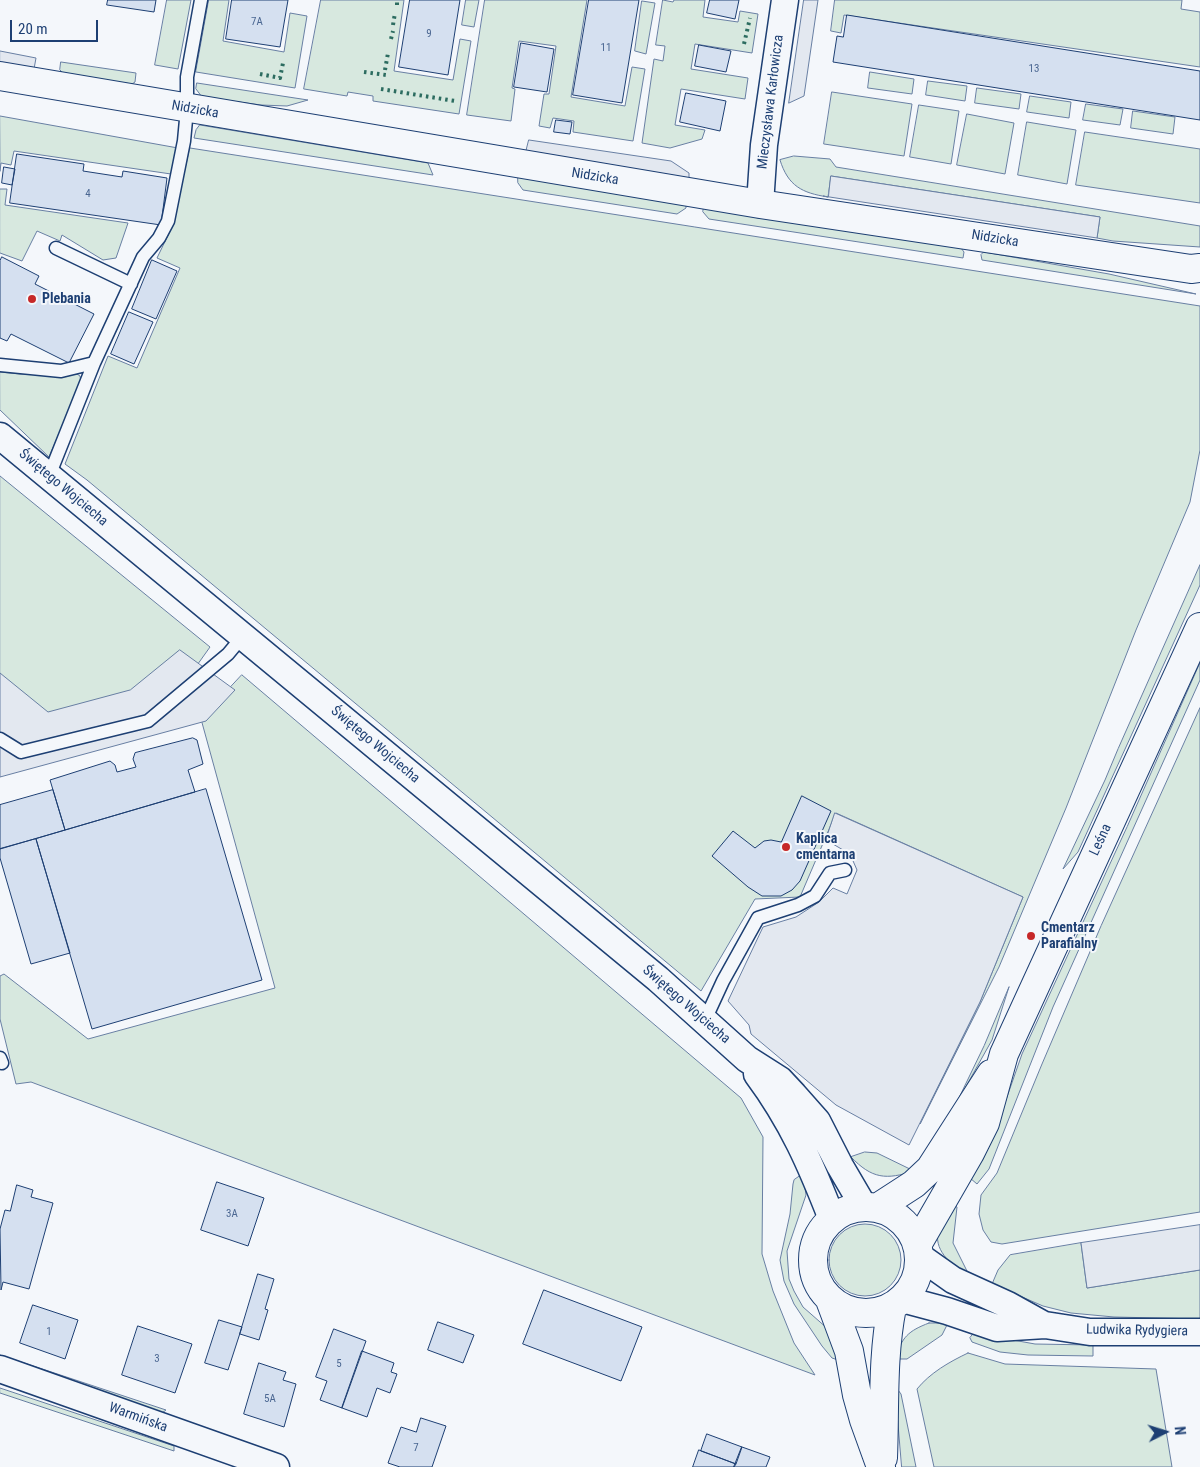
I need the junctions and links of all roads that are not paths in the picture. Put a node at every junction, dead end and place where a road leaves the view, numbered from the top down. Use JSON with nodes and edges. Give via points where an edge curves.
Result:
{"nodes":[{"id":1,"x":201,"y":0,"type":"edge"},
{"id":2,"x":785,"y":0,"type":"edge"},
{"id":3,"x":0,"y":76,"type":"edge"},
{"id":4,"x":187,"y":109,"type":"junction"},
{"id":5,"x":760,"y":204,"type":"junction"},
{"id":6,"x":56,"y":248,"type":"dead end"},
{"id":7,"x":1197,"y":271,"type":"edge"},
{"id":8,"x":131,"y":284,"type":"junction"},
{"id":9,"x":94,"y":363,"type":"junction"},
{"id":10,"x":0,"y":365,"type":"edge"},
{"id":11,"x":0,"y":436,"type":"edge"},
{"id":12,"x":48,"y":476,"type":"junction"},
{"id":13,"x":1200,"y":627,"type":"edge"},
{"id":14,"x":243,"y":636,"type":"junction"},
{"id":15,"x":0,"y":739,"type":"edge"},
{"id":16,"x":845,"y":870,"type":"dead end"},
{"id":17,"x":705,"y":1020,"type":"junction"},
{"id":18,"x":1004,"y":1054,"type":"junction"},
{"id":19,"x":747,"y":1059,"type":"junction"},
{"id":20,"x":870,"y":1208,"type":"junction"},
{"id":21,"x":832,"y":1219,"type":"junction"},
{"id":22,"x":918,"y":1250,"type":"junction"},
{"id":23,"x":830,"y":1300,"type":"junction"},
{"id":24,"x":897,"y":1303,"type":"junction"},
{"id":25,"x":1045,"y":1325,"type":"junction"},
{"id":26,"x":1200,"y":1332,"type":"edge"},
{"id":27,"x":0,"y":1369,"type":"edge"},
{"id":28,"x":276,"y":1467,"type":"edge"},
{"id":29,"x":882,"y":1467,"type":"edge"}],
"edges":[{"from":1,"to":4,"type":"lane","via":[[187,77]]},
{"from":2,"to":5,"type":"street","name":"Mieczysława Karłowicza","via":[[764,145]]},
{"from":3,"to":4,"type":"street","name":"Nidzicka"},
{"from":4,"to":5,"type":"street","name":"Nidzicka"},
{"from":4,"to":8,"type":"lane","via":[[168,221],[143,257]]},
{"from":5,"to":7,"type":"street","name":"Nidzicka"},
{"from":6,"to":8,"type":"lane"},
{"from":8,"to":9,"type":"lane"},
{"from":9,"to":10,"type":"lane","via":[[61,371]]},
{"from":9,"to":12,"type":"lane"},
{"from":11,"to":12,"type":"street","name":"Świętego Wojciecha"},
{"from":12,"to":14,"type":"street","name":"Świętego Wojciecha"},
{"from":13,"to":18,"type":"street","name":"Leśna"},
{"from":14,"to":15,"type":"lane","via":[[228,654],[148,721],[21,752]]},
{"from":14,"to":17,"type":"street","name":"Świętego Wojciecha"},
{"from":16,"to":17,"type":"lane","via":[[830,873],[815,896],[758,918]]},
{"from":17,"to":19,"type":"street","name":"Świętego Wojciecha"},
{"from":18,"to":20,"type":"street","via":[[930,1169],[914,1184]]},
{"from":18,"to":22,"type":"street","via":[[985,1123]]},
{"from":19,"to":20,"type":"street","via":[[780,1080],[817,1121],[840,1166]]},
{"from":19,"to":21,"type":"street","via":[[794,1129]]},
{"from":20,"to":21,"type":"street","via":[[847,1210]]},
{"from":20,"to":22,"type":"street","via":[[890,1213],[902,1221],[911,1232]]},
{"from":21,"to":23,"type":"street","via":[[820,1233],[813,1250],[812,1268],[818,1286]]},
{"from":22,"to":24,"type":"street","via":[[915,1280]]},
{"from":22,"to":25,"type":"street","via":[[954,1280]]},
{"from":23,"to":24,"type":"street","via":[[845,1310],[863,1314],[880,1312]]},
{"from":23,"to":29,"type":"street","via":[[849,1351],[864,1420]]},
{"from":24,"to":25,"type":"street","via":[[947,1311],[997,1328]]},
{"from":24,"to":29,"type":"street","via":[[887,1333]]},
{"from":25,"to":26,"type":"street","name":"Ludwika Rydygiera","via":[[1090,1332]]},
{"from":27,"to":28,"type":"street","name":"Warmińska"}]}
